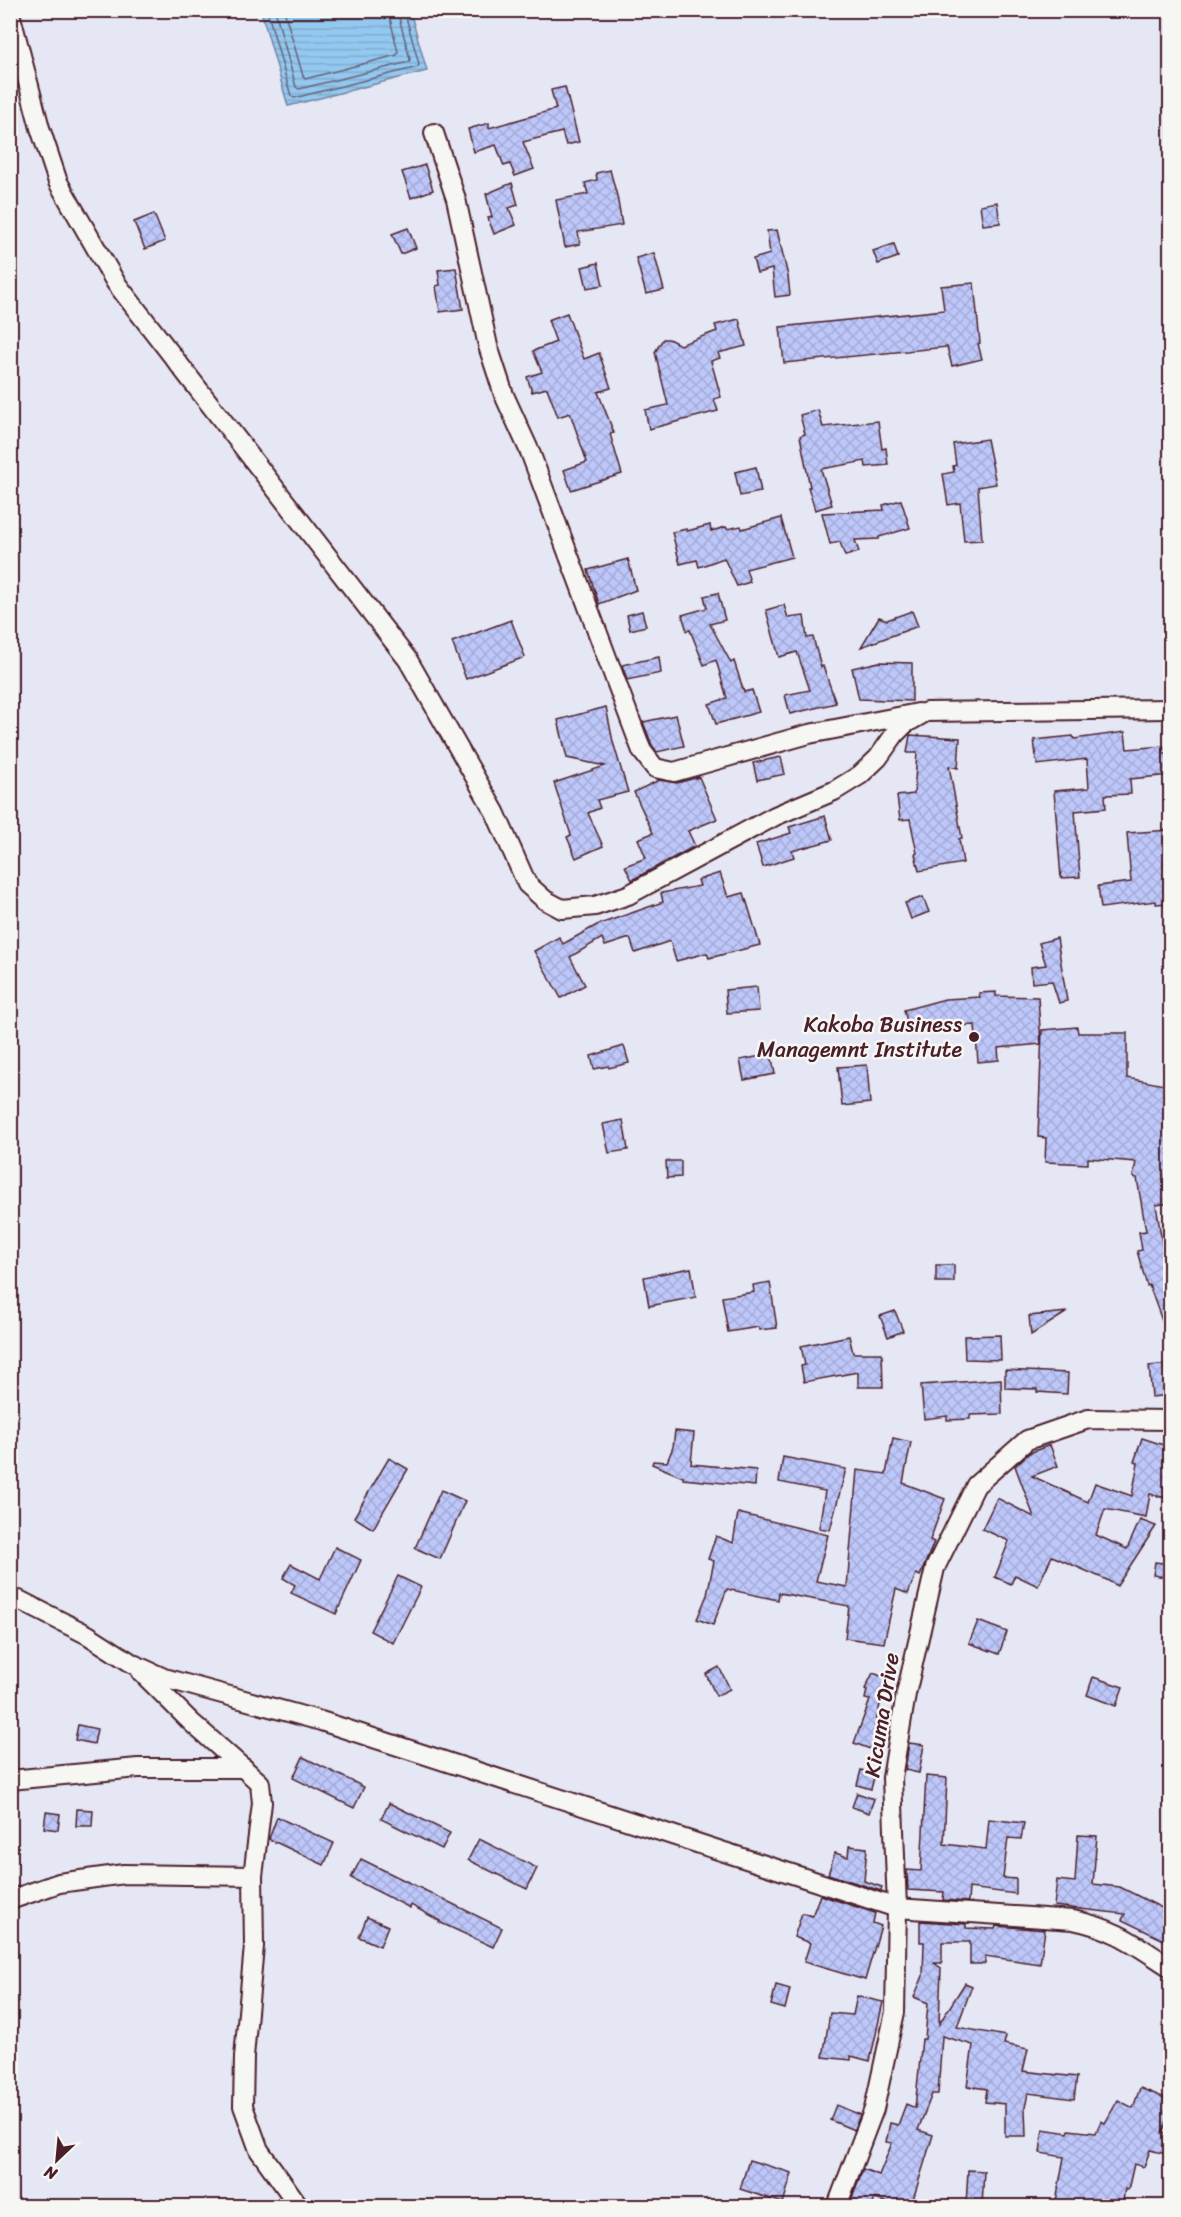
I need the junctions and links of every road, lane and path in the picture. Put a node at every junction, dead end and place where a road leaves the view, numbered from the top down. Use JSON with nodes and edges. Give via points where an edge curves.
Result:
{"nodes":[{"id":1,"x":10,"y":13,"type":"edge"},
{"id":2,"x":434,"y":133,"type":"dead end"},
{"id":3,"x":1170,"y":709,"type":"edge"},
{"id":4,"x":926,"y":712,"type":"junction"},
{"id":5,"x":1170,"y":1420,"type":"edge"},
{"id":6,"x":10,"y":1598,"type":"edge"},
{"id":7,"x":133,"y":1664,"type":"junction"},
{"id":8,"x":244,"y":1768,"type":"junction"},
{"id":9,"x":10,"y":1780,"type":"edge"},
{"id":10,"x":253,"y":1876,"type":"junction"},
{"id":11,"x":10,"y":1900,"type":"edge"},
{"id":12,"x":897,"y":1908,"type":"junction"},
{"id":13,"x":1170,"y":1967,"type":"edge"},
{"id":14,"x":299,"y":2206,"type":"edge"},
{"id":15,"x":837,"y":2206,"type":"edge"}],
"edges":[{"from":1,"to":4,"type":"street","via":[[58,182],[116,283],[408,660],[495,812],[527,884],[545,900],[562,909],[595,906],[628,895],[775,816],[834,791],[860,775],[900,729]]},
{"from":2,"to":4,"type":"street","via":[[456,198],[488,346],[504,395],[530,452],[642,751],[655,768],[674,772],[809,734]]},
{"from":3,"to":4,"type":"street"},
{"from":5,"to":12,"type":"street","name":"Kicuma Drive","via":[[1088,1419],[1027,1440],[976,1485],[935,1568],[906,1694],[892,1778]]},
{"from":6,"to":7,"type":"street","via":[[88,1635]]},
{"from":7,"to":8,"type":"street"},
{"from":7,"to":12,"type":"street","via":[[164,1678],[321,1721]]},
{"from":8,"to":9,"type":"street","via":[[138,1768]]},
{"from":8,"to":10,"type":"street","via":[[260,1783],[262,1803]]},
{"from":10,"to":11,"type":"street","via":[[124,1874],[59,1883]]},
{"from":10,"to":14,"type":"street","via":[[254,1946],[243,2106],[259,2150]]},
{"from":12,"to":13,"type":"street","via":[[1095,1924],[1120,1934]]},
{"from":12,"to":15,"type":"street","name":"Kicuma Drive","via":[[895,2012],[874,2109]]}]}
